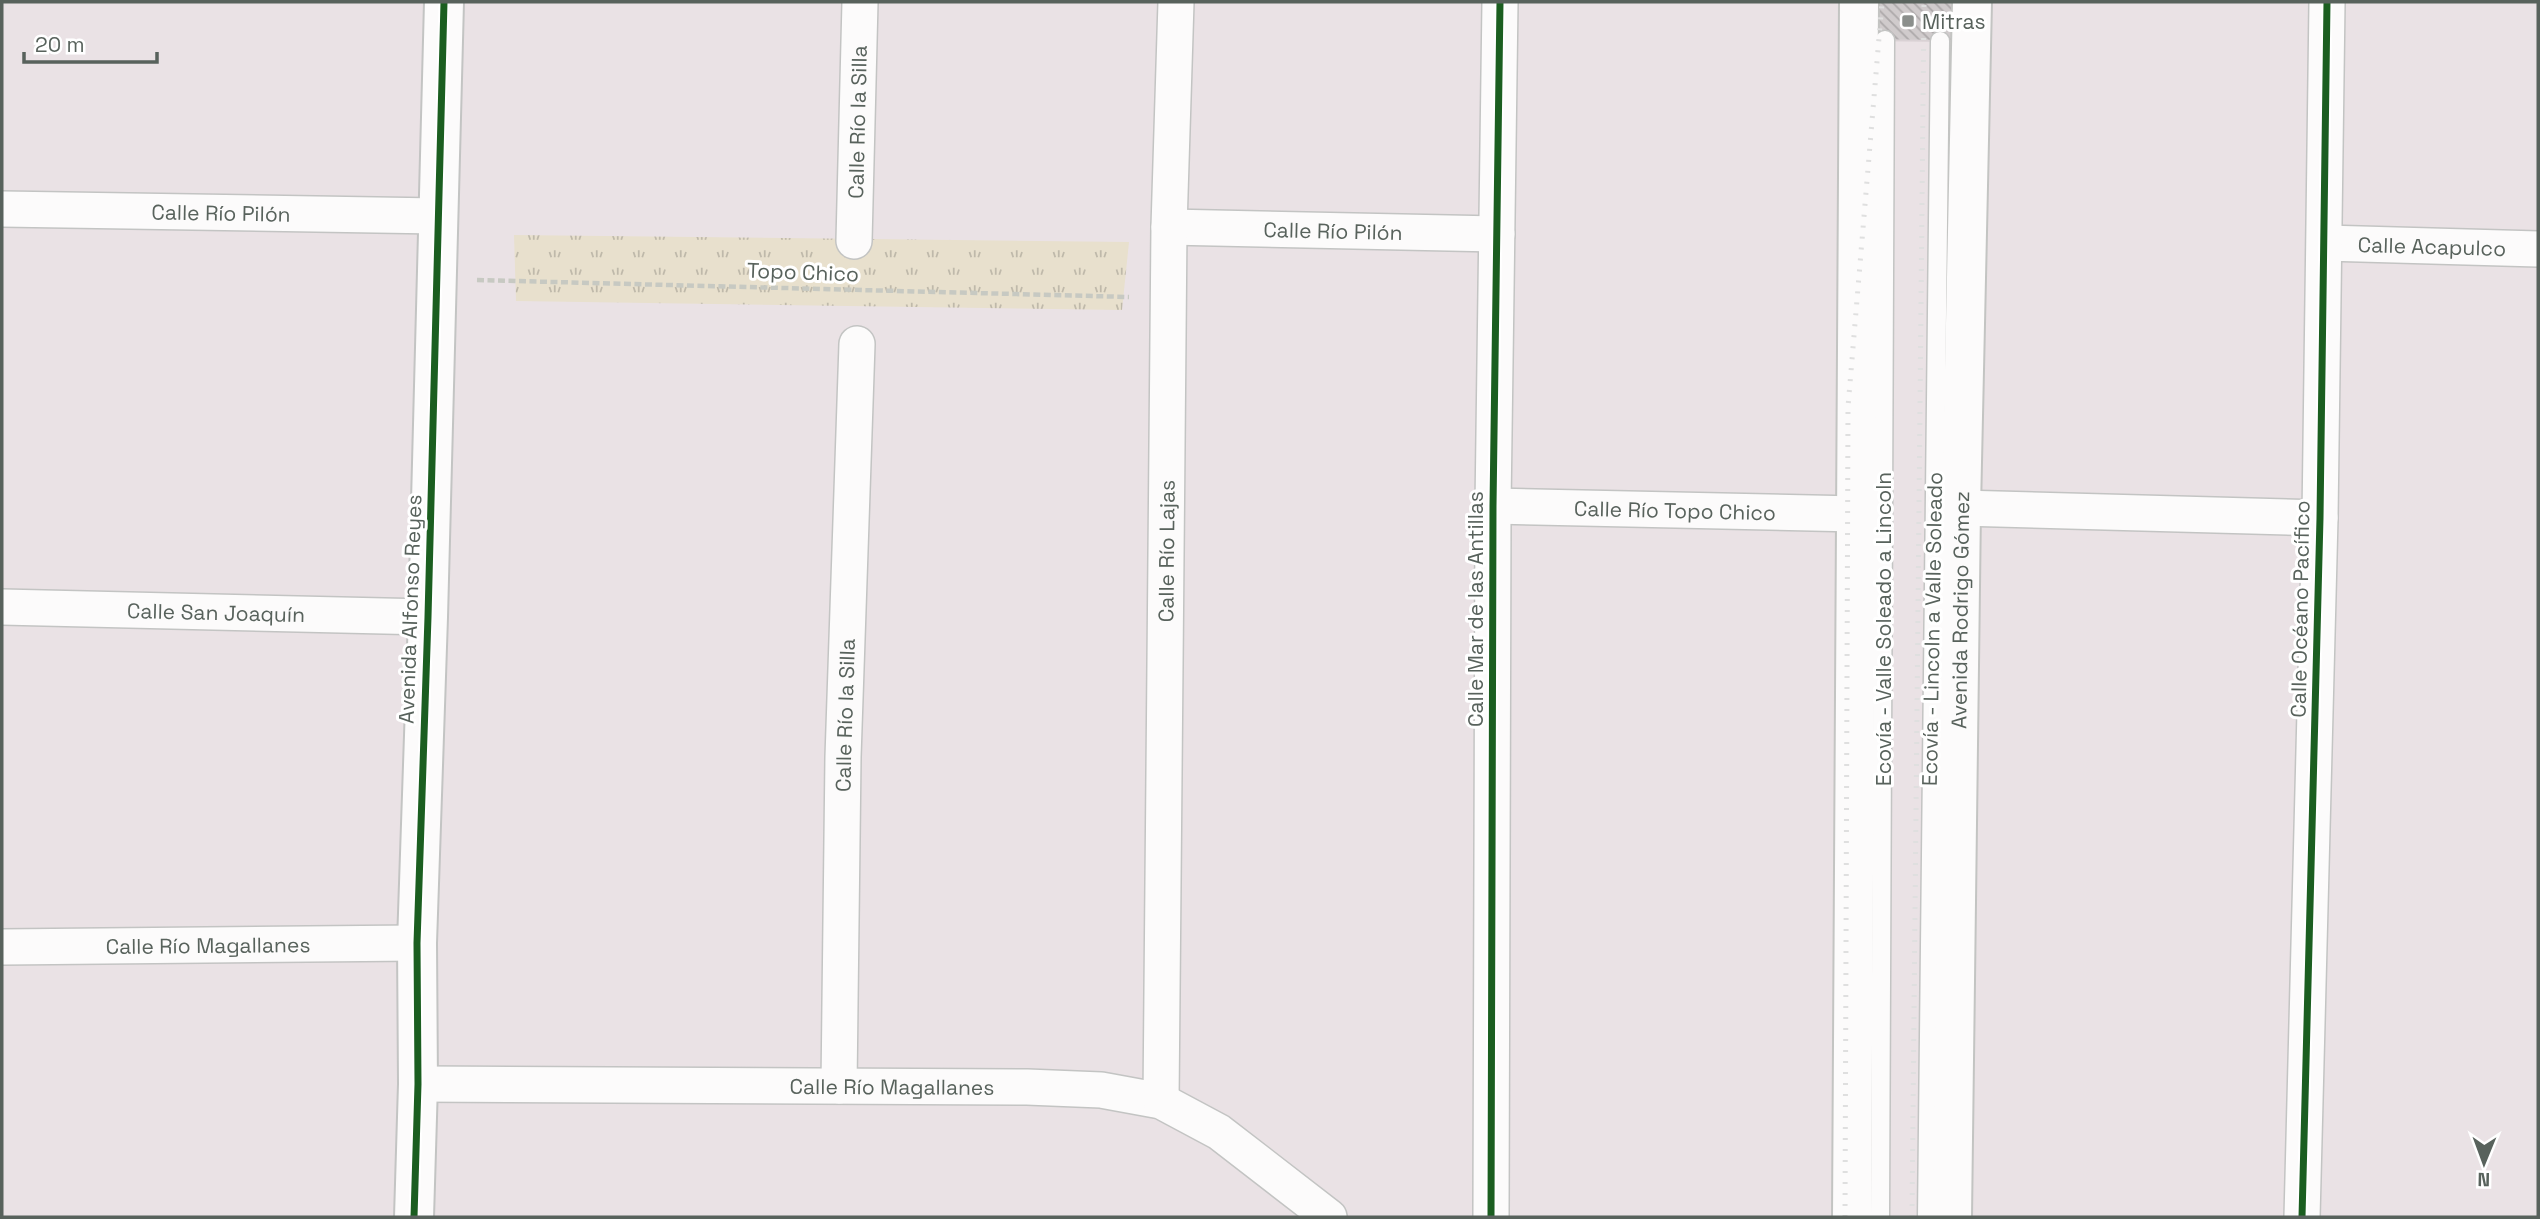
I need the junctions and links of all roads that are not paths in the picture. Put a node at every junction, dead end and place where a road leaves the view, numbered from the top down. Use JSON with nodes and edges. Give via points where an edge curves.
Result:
{"nodes":[{"id":1,"x":444,"y":2,"type":"edge"},
{"id":2,"x":860,"y":2,"type":"edge"},
{"id":3,"x":1176,"y":2,"type":"edge"},
{"id":4,"x":1500,"y":2,"type":"edge"},
{"id":5,"x":1859,"y":2,"type":"edge"},
{"id":6,"x":1972,"y":2,"type":"edge"},
{"id":7,"x":2327,"y":2,"type":"edge"},
{"id":8,"x":1885,"y":40,"type":"dead end"},
{"id":9,"x":1940,"y":41,"type":"dead end"},
{"id":10,"x":2,"y":209,"type":"edge"},
{"id":11,"x":438,"y":216,"type":"junction"},
{"id":12,"x":1169,"y":227,"type":"junction"},
{"id":13,"x":1497,"y":234,"type":"junction"},
{"id":14,"x":854,"y":241,"type":"dead end"},
{"id":15,"x":2325,"y":243,"type":"junction"},
{"id":16,"x":2538,"y":249,"type":"edge"},
{"id":17,"x":857,"y":344,"type":"dead end"},
{"id":18,"x":1493,"y":506,"type":"junction"},
{"id":19,"x":1961,"y":508,"type":"junction"},
{"id":20,"x":1857,"y":514,"type":"junction"},
{"id":21,"x":2320,"y":518,"type":"junction"},
{"id":22,"x":2,"y":607,"type":"edge"},
{"id":23,"x":428,"y":617,"type":"junction"},
{"id":24,"x":417,"y":943,"type":"junction"},
{"id":25,"x":2,"y":947,"type":"edge"},
{"id":26,"x":418,"y":1084,"type":"junction"},
{"id":27,"x":839,"y":1086,"type":"junction"},
{"id":28,"x":1161,"y":1101,"type":"junction"},
{"id":29,"x":414,"y":1217,"type":"edge"},
{"id":30,"x":1329,"y":1217,"type":"edge"},
{"id":31,"x":1490,"y":1217,"type":"edge"},
{"id":32,"x":1852,"y":1217,"type":"edge"},
{"id":33,"x":1880,"y":1217,"type":"edge"},
{"id":34,"x":1927,"y":1217,"type":"edge"},
{"id":35,"x":1952,"y":1217,"type":"edge"},
{"id":36,"x":2302,"y":1217,"type":"edge"}],
"edges":[{"from":1,"to":11,"type":"main road","name":"Avenida Alfonso Reyes"},
{"from":2,"to":14,"type":"street","name":"Calle Río la Silla"},
{"from":3,"to":12,"type":"street","name":"Calle Río Lajas"},
{"from":4,"to":13,"type":"street","name":"Calle Mar de las Antillas"},
{"from":5,"to":20,"type":"main road"},
{"from":6,"to":19,"type":"main road","name":"Avenida Rodrigo Gómez"},
{"from":7,"to":15,"type":"street","name":"Calle Océano Pacífico"},
{"from":8,"to":33,"type":"lane","name":"Ecovía - Valle Soleado a Lincoln"},
{"from":9,"to":34,"type":"lane","name":"Ecovía - Lincoln a Valle Soleado"},
{"from":10,"to":11,"type":"street","name":"Calle Río Pilón"},
{"from":11,"to":23,"type":"main road","name":"Avenida Alfonso Reyes"},
{"from":12,"to":13,"type":"street","name":"Calle Río Pilón"},
{"from":12,"to":28,"type":"street","name":"Calle Río Lajas"},
{"from":13,"to":18,"type":"street","name":"Calle Mar de las Antillas"},
{"from":15,"to":16,"type":"street","name":"Calle Acapulco"},
{"from":15,"to":21,"type":"street","name":"Calle Océano Pacífico"},
{"from":17,"to":27,"type":"street","name":"Calle Río la Silla","via":[[843,757]]},
{"from":18,"to":20,"type":"street","name":"Calle Río Topo Chico"},
{"from":18,"to":31,"type":"street","name":"Calle Mar de las Antillas"},
{"from":19,"to":21,"type":"street"},
{"from":19,"to":35,"type":"main road","name":"Avenida Rodrigo Gómez"},
{"from":20,"to":32,"type":"main road"},
{"from":21,"to":36,"type":"street","name":"Calle Océano Pacífico"},
{"from":22,"to":23,"type":"street","name":"Calle San Joaquín"},
{"from":23,"to":24,"type":"main road","name":"Avenida Alfonso Reyes"},
{"from":24,"to":25,"type":"street","name":"Calle Río Magallanes"},
{"from":24,"to":26,"type":"main road","name":"Avenida Alfonso Reyes"},
{"from":26,"to":27,"type":"street","name":"Calle Río Magallanes"},
{"from":26,"to":29,"type":"main road","name":"Avenida Alfonso Reyes"},
{"from":27,"to":28,"type":"street","name":"Calle Río Magallanes","via":[[1101,1090]]},
{"from":28,"to":30,"type":"street","name":"Calle Río Magallanes","via":[[1219,1132]]}]}
